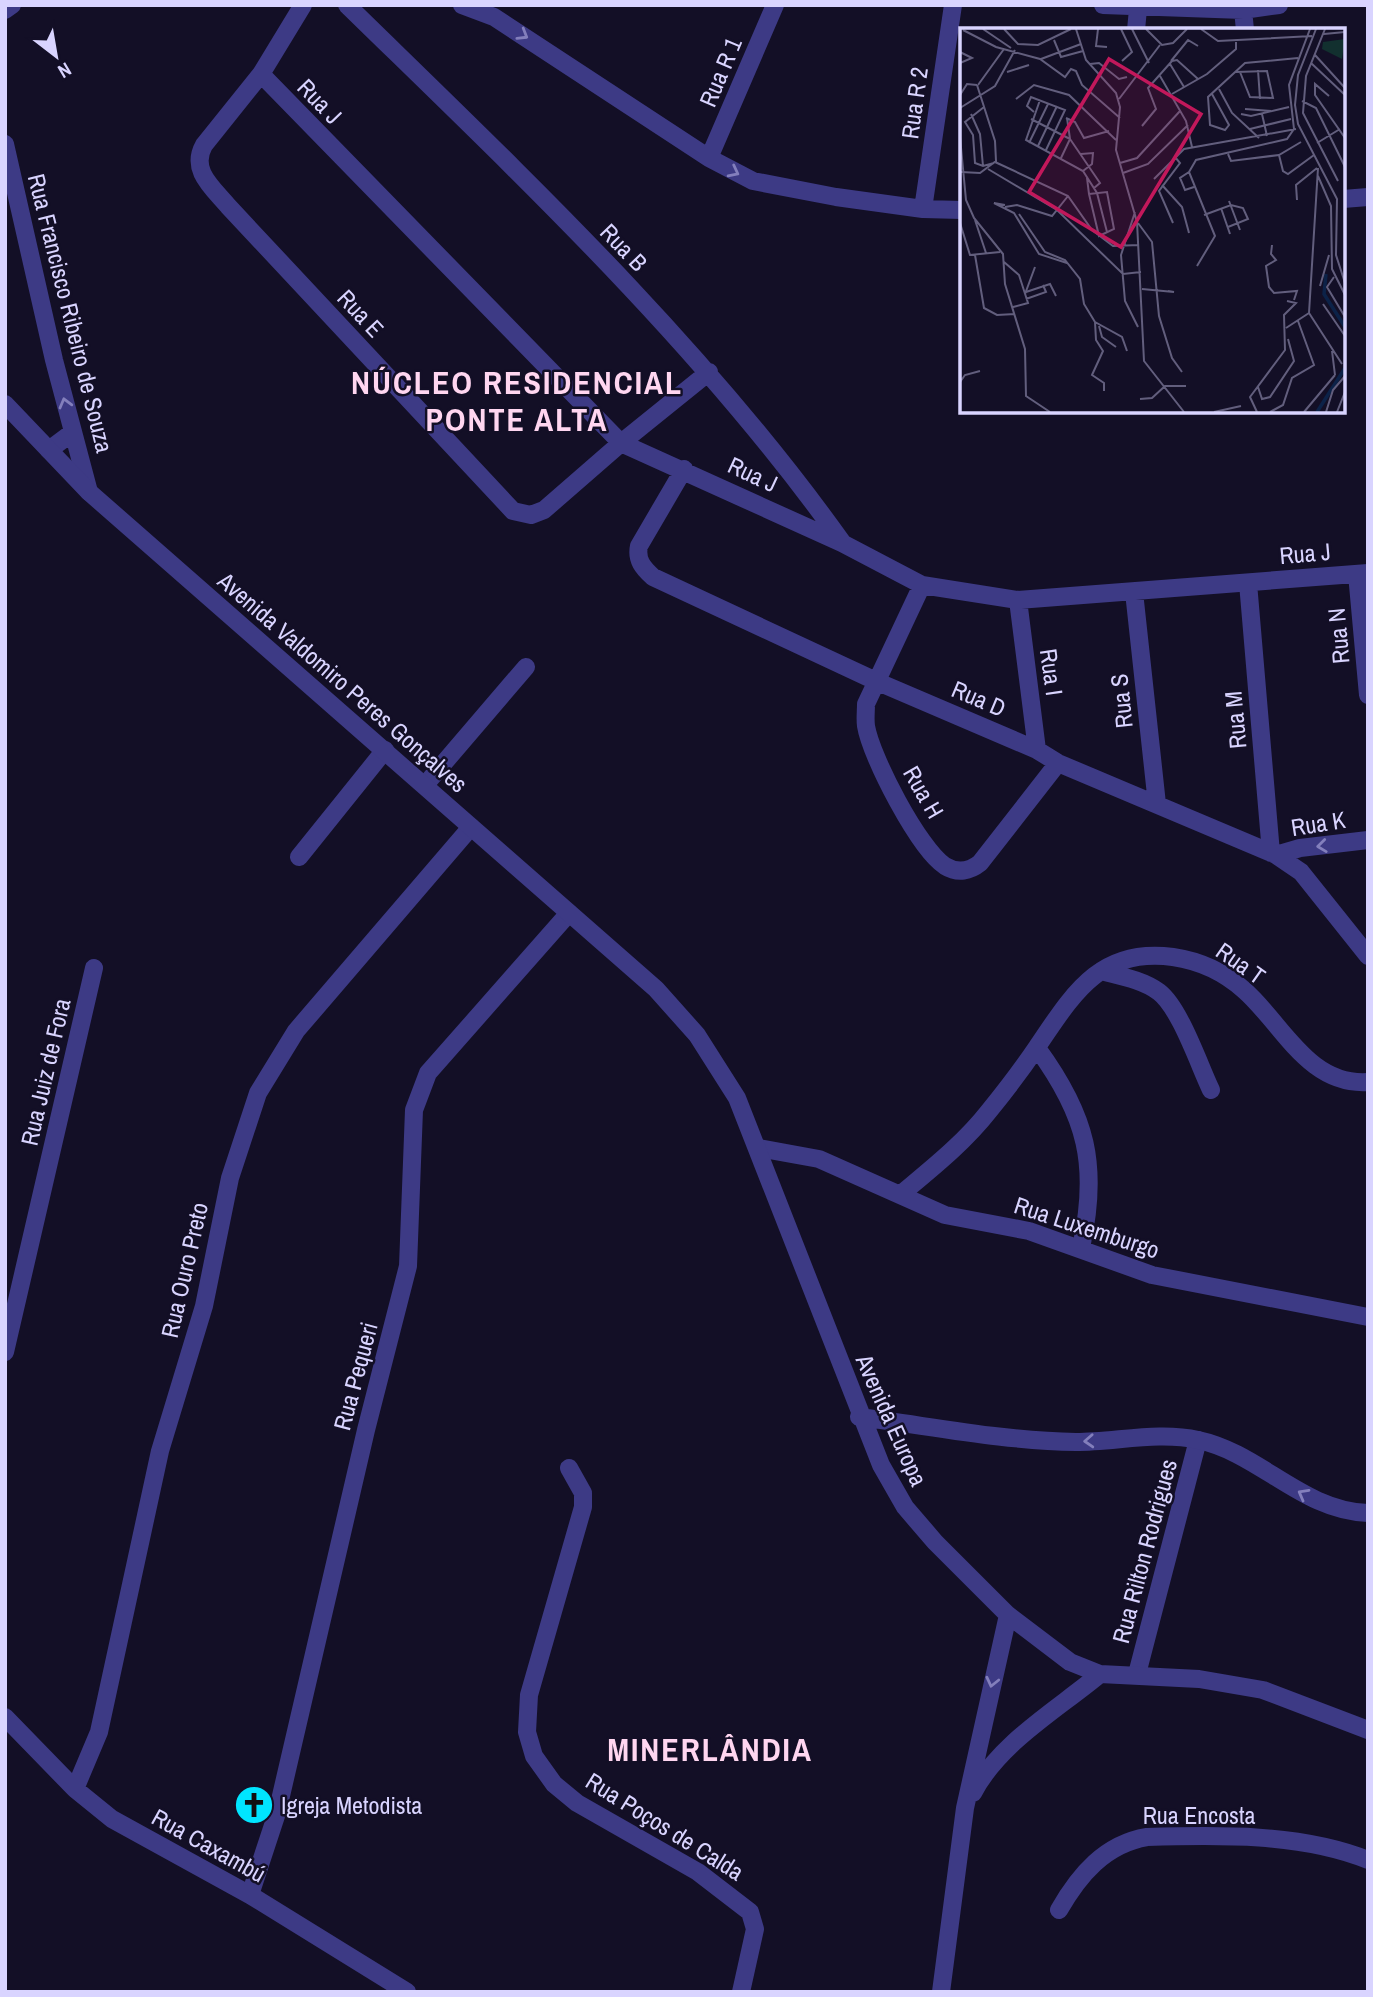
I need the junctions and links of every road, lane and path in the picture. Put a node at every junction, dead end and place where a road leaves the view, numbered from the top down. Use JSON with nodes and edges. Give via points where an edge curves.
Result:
{"nodes":[{"id":1,"x":12,"y":5,"type":"edge"},
{"id":2,"x":303,"y":5,"type":"edge"},
{"id":3,"x":347,"y":5,"type":"edge"},
{"id":4,"x":461,"y":5,"type":"edge"},
{"id":5,"x":775,"y":5,"type":"edge"},
{"id":6,"x":953,"y":5,"type":"edge"},
{"id":7,"x":1103,"y":5,"type":"edge"},
{"id":8,"x":1279,"y":5,"type":"edge"},
{"id":9,"x":1138,"y":9,"type":"junction"},
{"id":10,"x":5,"y":10,"type":"edge"},
{"id":11,"x":1243,"y":10,"type":"junction"},
{"id":12,"x":1136,"y":28,"type":"edge"},
{"id":13,"x":1245,"y":28,"type":"edge"},
{"id":14,"x":261,"y":74,"type":"junction"},
{"id":15,"x":5,"y":144,"type":"edge"},
{"id":16,"x":709,"y":158,"type":"junction"},
{"id":17,"x":1368,"y":197,"type":"edge"},
{"id":18,"x":1345,"y":199,"type":"edge"},
{"id":19,"x":923,"y":209,"type":"junction"},
{"id":20,"x":960,"y":210,"type":"edge"},
{"id":21,"x":709,"y":372,"type":"junction"},
{"id":22,"x":5,"y":404,"type":"edge"},
{"id":23,"x":73,"y":432,"type":"junction"},
{"id":24,"x":621,"y":443,"type":"junction"},
{"id":25,"x":48,"y":450,"type":"junction"},
{"id":26,"x":684,"y":469,"type":"junction"},
{"id":27,"x":89,"y":492,"type":"junction"},
{"id":28,"x":842,"y":543,"type":"junction"},
{"id":29,"x":1363,"y":573,"type":"edge"},
{"id":30,"x":1248,"y":583,"type":"junction"},
{"id":31,"x":922,"y":585,"type":"junction"},
{"id":32,"x":1134,"y":592,"type":"junction"},
{"id":33,"x":1018,"y":600,"type":"junction"},
{"id":34,"x":526,"y":667,"type":"dead end"},
{"id":35,"x":878,"y":682,"type":"junction"},
{"id":36,"x":1368,"y":695,"type":"edge"},
{"id":37,"x":385,"y":750,"type":"junction"},
{"id":38,"x":1037,"y":750,"type":"junction"},
{"id":39,"x":1058,"y":763,"type":"junction"},
{"id":40,"x":425,"y":786,"type":"junction"},
{"id":41,"x":1157,"y":804,"type":"junction"},
{"id":42,"x":471,"y":827,"type":"junction"},
{"id":43,"x":1368,"y":840,"type":"edge"},
{"id":44,"x":1274,"y":854,"type":"junction"},
{"id":45,"x":299,"y":857,"type":"dead end"},
{"id":46,"x":569,"y":913,"type":"junction"},
{"id":47,"x":1368,"y":956,"type":"edge"},
{"id":48,"x":94,"y":968,"type":"dead end"},
{"id":49,"x":1101,"y":971,"type":"junction"},
{"id":50,"x":656,"y":989,"type":"joint"},
{"id":51,"x":1037,"y":1048,"type":"junction"},
{"id":52,"x":1368,"y":1082,"type":"edge"},
{"id":53,"x":1211,"y":1090,"type":"dead end"},
{"id":54,"x":758,"y":1148,"type":"junction"},
{"id":55,"x":901,"y":1195,"type":"junction"},
{"id":56,"x":1081,"y":1248,"type":"junction"},
{"id":57,"x":1368,"y":1317,"type":"edge"},
{"id":58,"x":5,"y":1352,"type":"edge"},
{"id":59,"x":859,"y":1417,"type":"junction"},
{"id":60,"x":1198,"y":1440,"type":"junction"},
{"id":61,"x":569,"y":1468,"type":"dead end"},
{"id":62,"x":1368,"y":1513,"type":"edge"},
{"id":63,"x":1008,"y":1615,"type":"junction"},
{"id":64,"x":1100,"y":1674,"type":"junction"},
{"id":65,"x":1137,"y":1674,"type":"junction"},
{"id":66,"x":5,"y":1717,"type":"edge"},
{"id":67,"x":982,"y":1728,"type":"junction"},
{"id":68,"x":1368,"y":1730,"type":"edge"},
{"id":69,"x":1014,"y":1744,"type":"junction"},
{"id":70,"x":75,"y":1789,"type":"junction"},
{"id":71,"x":965,"y":1808,"type":"junction"},
{"id":72,"x":1368,"y":1860,"type":"edge"},
{"id":73,"x":250,"y":1895,"type":"junction"},
{"id":74,"x":1059,"y":1910,"type":"dead end"},
{"id":75,"x":407,"y":1992,"type":"edge"},
{"id":76,"x":741,"y":1992,"type":"edge"},
{"id":77,"x":941,"y":1992,"type":"edge"}],
"edges":[{"from":1,"to":10,"type":"street"},
{"from":2,"to":14,"type":"street","name":"Rua E"},
{"from":3,"to":21,"type":"street","name":"Rua B"},
{"from":4,"to":16,"type":"street","one_way":true,"via":[[494,17],[558,56]]},
{"from":5,"to":16,"type":"street","name":"Rua R 1"},
{"from":6,"to":19,"type":"street","name":"Rua R 2"},
{"from":7,"to":9,"type":"street"},
{"from":8,"to":11,"type":"street"},
{"from":9,"to":11,"type":"street"},
{"from":9,"to":12,"type":"street"},
{"from":11,"to":13,"type":"street"},
{"from":14,"to":24,"type":"street","name":"Rua J"},
{"from":14,"to":24,"type":"street","name":"Rua E","via":[[204,145],[200,172],[513,510],[524,515],[544,510]]},
{"from":23,"to":15,"type":"street","name":"Rua Francisco Ribeiro de Souza","one_way":true},
{"from":16,"to":19,"type":"street","one_way":true,"via":[[764,183]]},
{"from":17,"to":18,"type":"street"},
{"from":19,"to":20,"type":"street"},
{"from":21,"to":24,"type":"street","name":"Rua E"},
{"from":21,"to":28,"type":"street","name":"Rua B","via":[[787,466]]},
{"from":22,"to":25,"type":"street","name":"Avenida Valdomiro Peres Gonçalves"},
{"from":23,"to":25,"type":"street"},
{"from":23,"to":27,"type":"street","name":"Rua Francisco Ribeiro de Souza"},
{"from":24,"to":26,"type":"street","name":"Rua J"},
{"from":25,"to":27,"type":"street","name":"Avenida Valdomiro Peres Gonçalves"},
{"from":26,"to":28,"type":"street","name":"Rua J"},
{"from":26,"to":35,"type":"street","name":"Rua D","via":[[643,537],[638,553],[641,565],[666,583]]},
{"from":27,"to":37,"type":"street","name":"Avenida Valdomiro Peres Gonçalves"},
{"from":28,"to":31,"type":"street","name":"Rua J"},
{"from":29,"to":30,"type":"street","name":"Rua J"},
{"from":29,"to":36,"type":"street","name":"Rua N"},
{"from":30,"to":32,"type":"street","name":"Rua J"},
{"from":30,"to":44,"type":"street","name":"Rua M"},
{"from":31,"to":33,"type":"street","name":"Rua J"},
{"from":31,"to":35,"type":"street","name":"Rua H"},
{"from":32,"to":33,"type":"street","name":"Rua J"},
{"from":32,"to":41,"type":"street","name":"Rua S"},
{"from":33,"to":38,"type":"street","name":"Rua I"},
{"from":34,"to":40,"type":"street"},
{"from":35,"to":38,"type":"street","name":"Rua D"},
{"from":35,"to":39,"type":"street","name":"Rua H","via":[[866,704],[872,745],[908,819],[946,866],[965,871],[980,863]]},
{"from":37,"to":40,"type":"street","name":"Avenida Valdomiro Peres Gonçalves"},
{"from":37,"to":45,"type":"street"},
{"from":38,"to":39,"type":"street","name":"Rua D"},
{"from":39,"to":41,"type":"street","name":"Rua D"},
{"from":40,"to":42,"type":"street","name":"Avenida Valdomiro Peres Gonçalves"},
{"from":41,"to":44,"type":"street","name":"Rua D"},
{"from":42,"to":46,"type":"street","name":"Avenida Valdomiro Peres Gonçalves"},
{"from":42,"to":70,"type":"street","name":"Rua Ouro Preto","via":[[296,1031],[258,1093],[230,1178],[204,1306],[160,1451],[99,1732]]},
{"from":43,"to":44,"type":"street","name":"Rua K","one_way":true},
{"from":44,"to":47,"type":"street","name":"Rua D","via":[[1301,872]]},
{"from":46,"to":50,"type":"street","name":"Avenida Valdomiro Peres Gonçalves"},
{"from":46,"to":73,"type":"street","name":"Rua Pequeri","via":[[439,1058],[420,1089],[414,1110],[408,1266],[276,1813]]},
{"from":48,"to":58,"type":"street","name":"Rua Juiz de Fora"},
{"from":49,"to":51,"type":"street","name":"Rua T","via":[[1070,998]]},
{"from":49,"to":52,"type":"street","name":"Rua T","via":[[1127,959],[1153,955],[1196,961],[1244,990],[1306,1060],[1331,1074]]},
{"from":49,"to":53,"type":"street","via":[[1161,993]]},
{"from":50,"to":54,"type":"street","name":"Avenida Europa","via":[[715,1060]]},
{"from":51,"to":55,"type":"street","name":"Rua T","via":[[979,1123]]},
{"from":51,"to":56,"type":"street","via":[[1075,1111],[1087,1154],[1091,1189]]},
{"from":54,"to":55,"type":"street","name":"Rua Luxemburgo","via":[[819,1159]]},
{"from":54,"to":59,"type":"street","name":"Avenida Europa"},
{"from":55,"to":56,"type":"street","name":"Rua Luxemburgo","via":[[946,1214],[1009,1226]]},
{"from":56,"to":57,"type":"street","name":"Rua Luxemburgo","via":[[1152,1275]]},
{"from":60,"to":59,"type":"street","one_way":true,"via":[[1152,1437],[1076,1442]]},
{"from":59,"to":63,"type":"street","name":"Avenida Europa","via":[[905,1507]]},
{"from":62,"to":60,"type":"street","one_way":true,"via":[[1326,1506],[1228,1451]]},
{"from":60,"to":65,"type":"street","name":"Rua Rilton Rodrigues"},
{"from":61,"to":76,"type":"street","name":"Rua Poços de Calda","via":[[583,1493],[583,1507],[529,1695],[527,1732],[534,1756],[554,1784],[577,1803],[698,1872],[750,1912],[755,1929],[752,1956]]},
{"from":63,"to":64,"type":"street","name":"Avenida Europa","via":[[1050,1650]]},
{"from":63,"to":67,"type":"street","one_way":true},
{"from":64,"to":65,"type":"street","name":"Avenida Europa"},
{"from":64,"to":69,"type":"street"},
{"from":65,"to":68,"type":"street","name":"Avenida Europa","via":[[1263,1690]]},
{"from":66,"to":70,"type":"street","name":"Rua Caxambú"},
{"from":67,"to":69,"type":"street","via":[[993,1740]]},
{"from":67,"to":71,"type":"street"},
{"from":69,"to":71,"type":"street","via":[[982,1777]]},
{"from":70,"to":73,"type":"street","name":"Rua Caxambú","via":[[112,1819]]},
{"from":71,"to":77,"type":"street"},
{"from":72,"to":74,"type":"street","name":"Rua Encosta","via":[[1299,1843],[1147,1837],[1110,1850],[1071,1889]]},
{"from":73,"to":75,"type":"street","name":"Rua Caxambú"}]}
